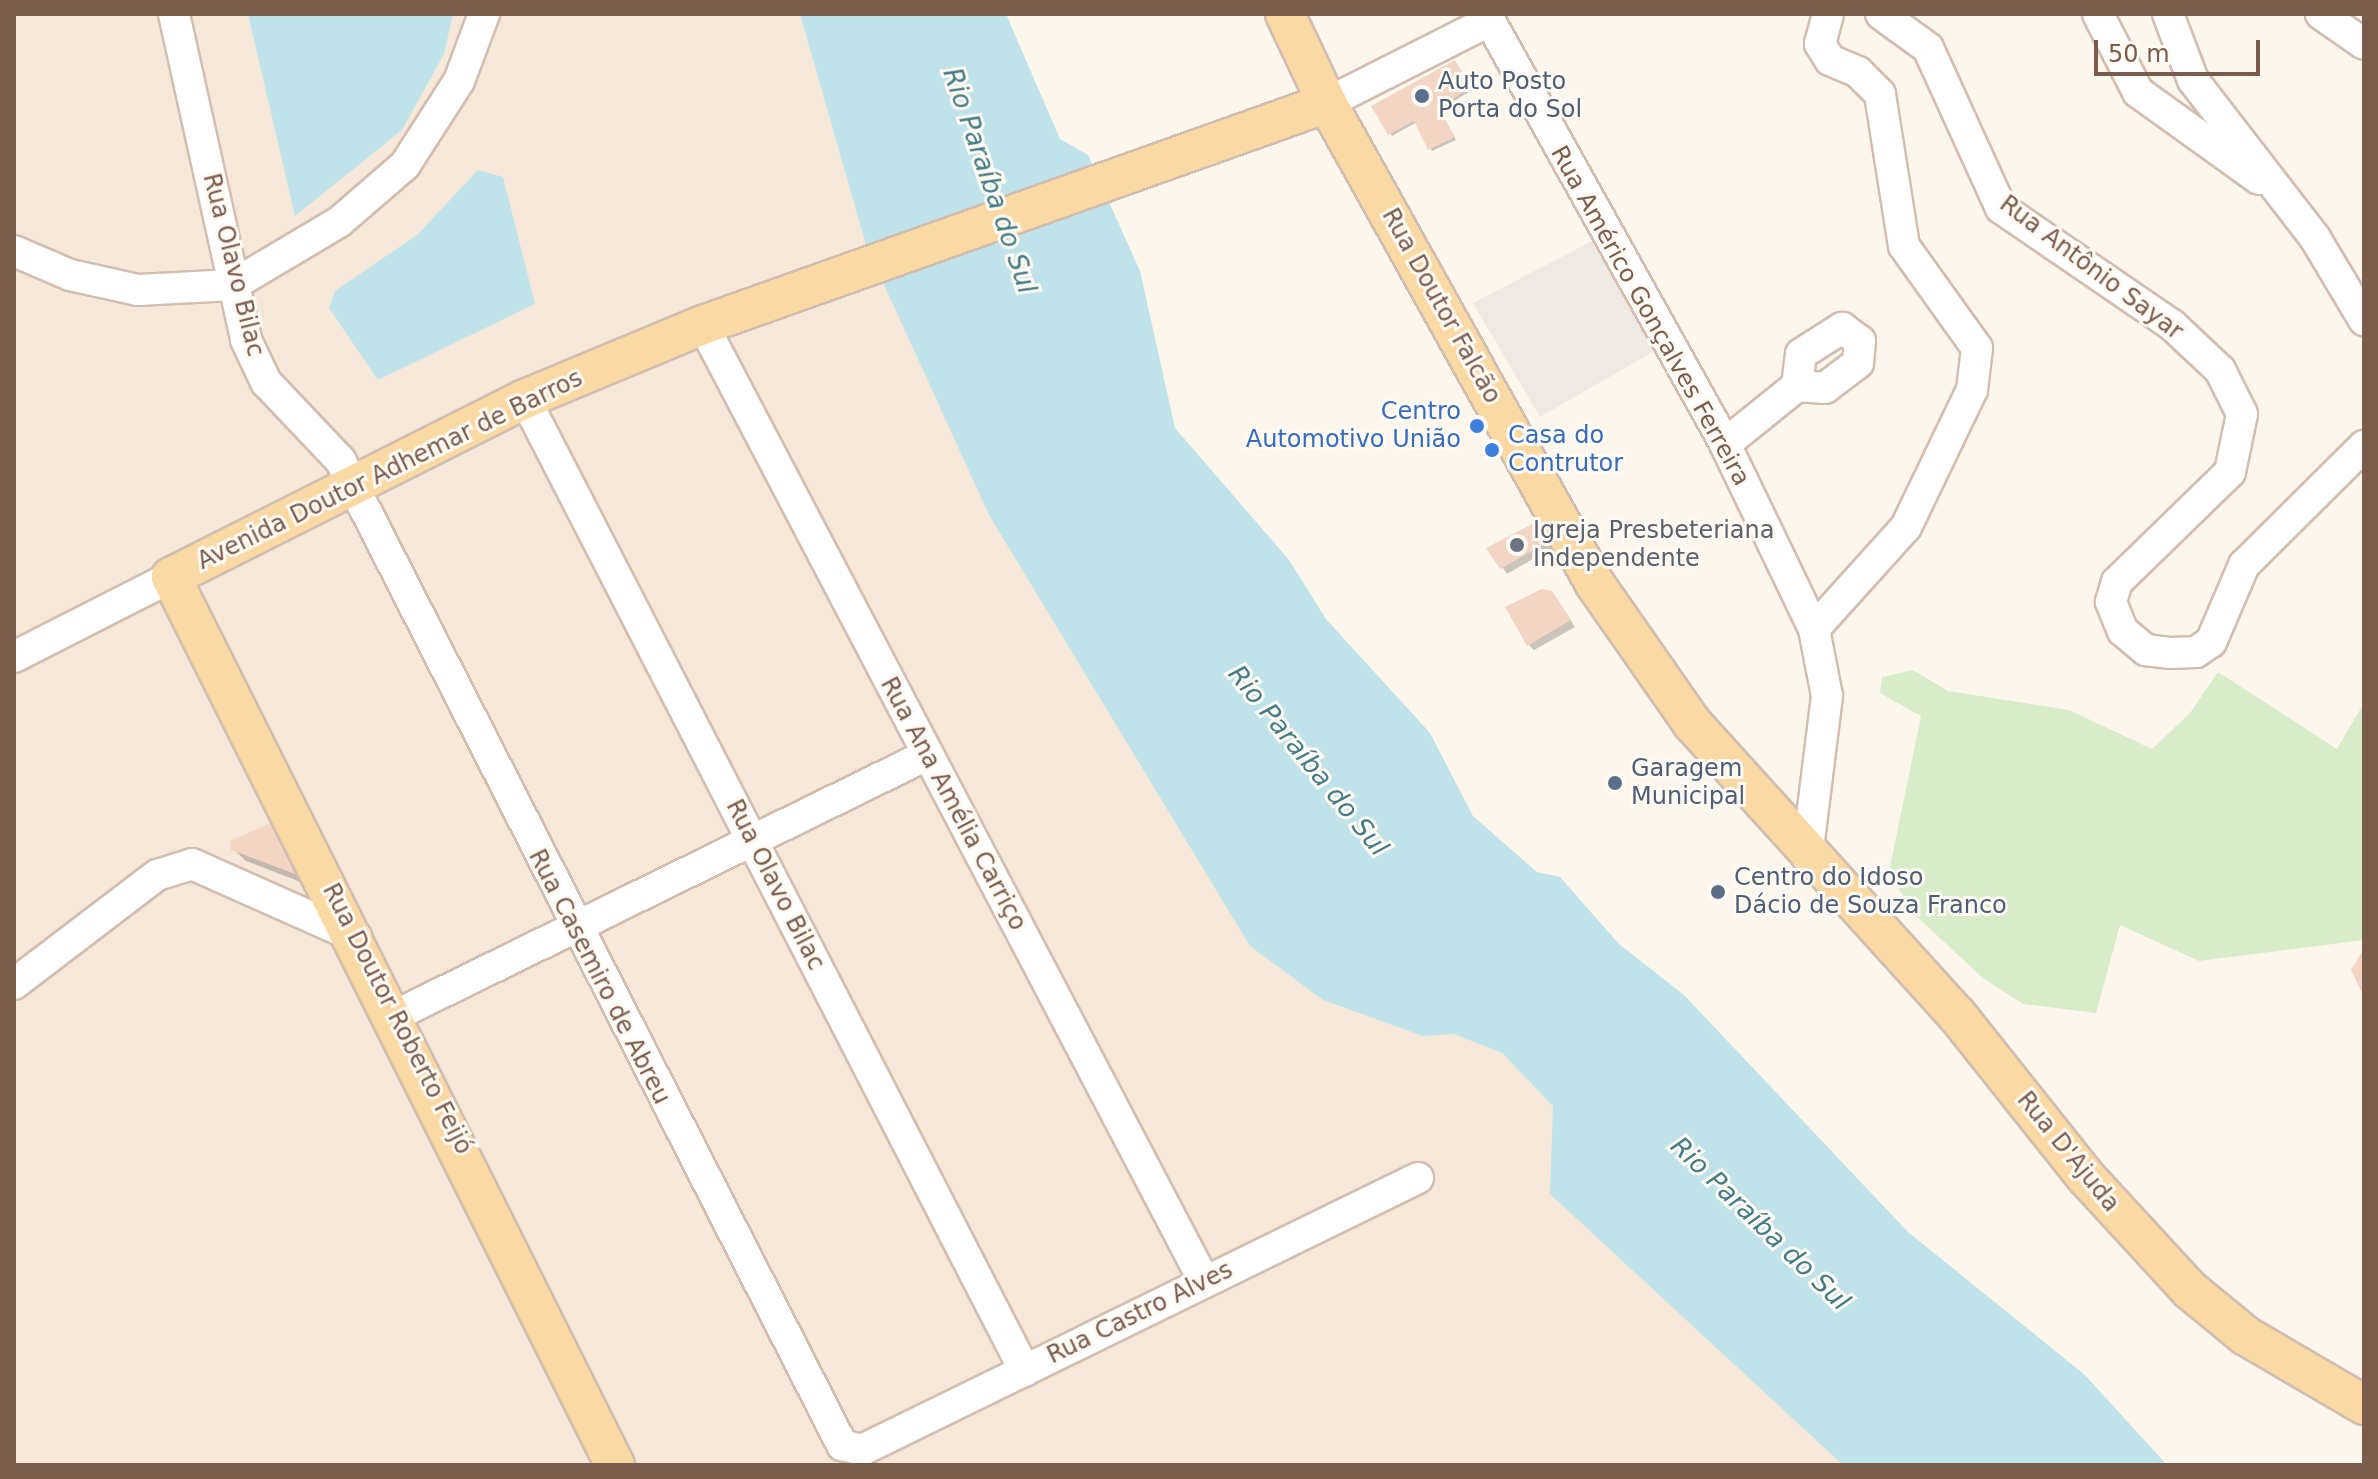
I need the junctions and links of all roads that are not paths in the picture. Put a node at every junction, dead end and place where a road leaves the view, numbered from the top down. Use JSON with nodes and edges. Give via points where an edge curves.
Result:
{"nodes":[{"id":1,"x":174,"y":14,"type":"edge"},
{"id":2,"x":484,"y":14,"type":"edge"},
{"id":3,"x":1285,"y":14,"type":"edge"},
{"id":4,"x":1828,"y":14,"type":"edge"},
{"id":5,"x":1881,"y":14,"type":"edge"},
{"id":6,"x":2098,"y":14,"type":"edge"},
{"id":7,"x":2168,"y":14,"type":"edge"},
{"id":8,"x":2321,"y":14,"type":"edge"},
{"id":9,"x":1487,"y":17,"type":"edge"},
{"id":10,"x":2364,"y":44,"type":"edge"},
{"id":11,"x":1327,"y":103,"type":"junction"},
{"id":12,"x":2277,"y":191,"type":"junction"},
{"id":13,"x":14,"y":251,"type":"edge"},
{"id":14,"x":233,"y":285,"type":"junction"},
{"id":15,"x":2364,"y":320,"type":"edge"},
{"id":16,"x":703,"y":325,"type":"junction"},
{"id":17,"x":1797,"y":386,"type":"dead end"},
{"id":18,"x":525,"y":399,"type":"junction"},
{"id":19,"x":1725,"y":444,"type":"junction"},
{"id":20,"x":2364,"y":446,"type":"edge"},
{"id":21,"x":353,"y":485,"type":"junction"},
{"id":22,"x":171,"y":577,"type":"junction"},
{"id":23,"x":1814,"y":629,"type":"junction"},
{"id":24,"x":14,"y":657,"type":"edge"},
{"id":25,"x":927,"y":755,"type":"junction"},
{"id":26,"x":753,"y":843,"type":"junction"},
{"id":27,"x":1807,"y":857,"type":"junction"},
{"id":28,"x":575,"y":929,"type":"junction"},
{"id":29,"x":356,"y":937,"type":"junction"},
{"id":30,"x":14,"y":984,"type":"edge"},
{"id":31,"x":396,"y":1015,"type":"junction"},
{"id":32,"x":1418,"y":1178,"type":"dead end"},
{"id":33,"x":1204,"y":1281,"type":"junction"},
{"id":34,"x":1025,"y":1371,"type":"junction"},
{"id":35,"x":2364,"y":1405,"type":"edge"},
{"id":36,"x":862,"y":1450,"type":"joint"},
{"id":37,"x":615,"y":1465,"type":"edge"}],
"edges":[{"from":1,"to":14,"type":"street","name":"Rua Olavo Bilac"},
{"from":2,"to":14,"type":"street","via":[[459,81],[405,165],[339,222]]},
{"from":3,"to":11,"type":"main road"},
{"from":4,"to":23,"type":"street","via":[[1820,44],[1830,60],[1858,72],[1880,94],[1904,246],[1977,348],[1972,390],[1906,527]]},
{"from":5,"to":20,"type":"street","name":"Rua Antônio Sayar","via":[[1928,48],[2001,208],[2172,325],[2220,370],[2235,396],[2241,439],[2230,472],[2132,560],[2111,602],[2123,631],[2146,650],[2196,652],[2211,642],[2244,565]]},
{"from":6,"to":12,"type":"street","via":[[2154,108]]},
{"from":7,"to":12,"type":"street","via":[[2193,80]]},
{"from":8,"to":10,"type":"street"},
{"from":9,"to":11,"type":"street","name":"Avenida Doutor Adhemar de Barros"},
{"from":9,"to":19,"type":"street","name":"Rua Américo Gonçalves Ferreira"},
{"from":11,"to":16,"type":"main road","name":"Avenida Doutor Adhemar de Barros"},
{"from":11,"to":27,"type":"main road","name":"Rua Doutor Falcão","via":[[1603,596],[1692,723]]},
{"from":12,"to":15,"type":"street"},
{"from":13,"to":14,"type":"street","via":[[70,275],[138,290]]},
{"from":14,"to":21,"type":"street","name":"Rua Olavo Bilac","via":[[266,382],[340,460]]},
{"from":16,"to":18,"type":"main road","name":"Avenida Doutor Adhemar de Barros"},
{"from":16,"to":25,"type":"street","name":"Rua Ana Amélia Carriço"},
{"from":17,"to":19,"type":"street"},
{"from":18,"to":21,"type":"main road","name":"Avenida Doutor Adhemar de Barros"},
{"from":18,"to":26,"type":"street","name":"Rua Olavo Bilac"},
{"from":19,"to":23,"type":"street","name":"Rua Américo Gonçalves Ferreira"},
{"from":21,"to":22,"type":"main road","name":"Avenida Doutor Adhemar de Barros"},
{"from":21,"to":28,"type":"street","name":"Rua Casemiro de Abreu"},
{"from":22,"to":24,"type":"street","name":"Avenida Doutor Adhemar de Barros"},
{"from":22,"to":29,"type":"main road","name":"Rua Doutor Roberto Feijó"},
{"from":23,"to":27,"type":"street","name":"Rua Américo Gonçalves Ferreira","via":[[1827,696]]},
{"from":25,"to":26,"type":"street"},
{"from":25,"to":33,"type":"street","name":"Rua Ana Amélia Carriço"},
{"from":26,"to":28,"type":"street"},
{"from":26,"to":34,"type":"street","name":"Rua Olavo Bilac"},
{"from":27,"to":35,"type":"main road","name":"Rua D'Ajuda","via":[[1957,1015],[2086,1177],[2190,1290],[2246,1336]]},
{"from":28,"to":31,"type":"street"},
{"from":28,"to":36,"type":"street","name":"Rua Casemiro de Abreu","via":[[833,1436]]},
{"from":29,"to":30,"type":"street","via":[[192,864],[157,875]]},
{"from":29,"to":31,"type":"main road","name":"Rua Doutor Roberto Feijó"},
{"from":31,"to":37,"type":"main road","name":"Rua Doutor Roberto Feijó"},
{"from":32,"to":33,"type":"street","name":"Rua Castro Alves"},
{"from":33,"to":34,"type":"street","name":"Rua Castro Alves"},
{"from":34,"to":36,"type":"street","name":"Rua Castro Alves"}]}
